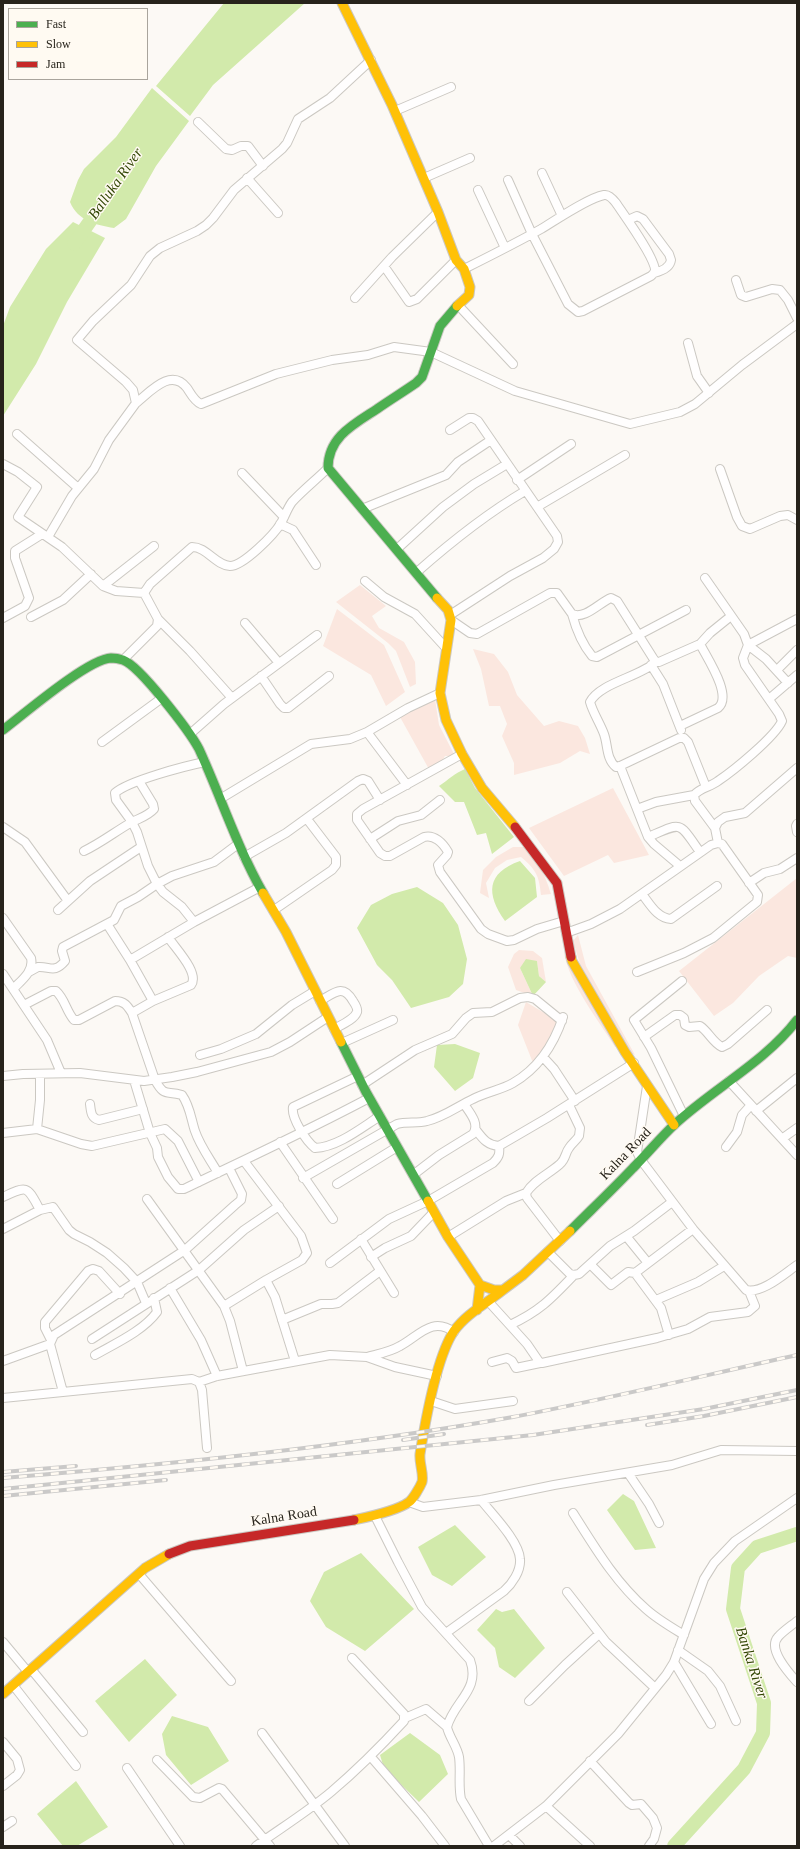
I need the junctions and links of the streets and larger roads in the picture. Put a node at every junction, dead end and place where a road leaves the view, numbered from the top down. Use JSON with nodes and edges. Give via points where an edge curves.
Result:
{"nodes":[{"id":1,"x":344,"y":4,"type":"edge"},
{"id":2,"x":371,"y":60,"type":"junction"},
{"id":3,"x":451,"y":87,"type":"dead end"},
{"id":4,"x":395,"y":111,"type":"junction"},
{"id":5,"x":198,"y":122,"type":"dead end"},
{"id":6,"x":470,"y":158,"type":"dead end"},
{"id":7,"x":263,"y":166,"type":"junction"},
{"id":8,"x":542,"y":173,"type":"dead end"},
{"id":9,"x":247,"y":178,"type":"junction"},
{"id":10,"x":424,"y":178,"type":"junction"},
{"id":11,"x":508,"y":180,"type":"dead end"},
{"id":12,"x":478,"y":190,"type":"dead end"},
{"id":13,"x":438,"y":212,"type":"junction"},
{"id":14,"x":278,"y":213,"type":"dead end"},
{"id":15,"x":562,"y":216,"type":"junction"},
{"id":16,"x":628,"y":220,"type":"junction"},
{"id":17,"x":532,"y":234,"type":"junction"},
{"id":18,"x":505,"y":248,"type":"junction"},
{"id":19,"x":456,"y":260,"type":"junction"},
{"id":20,"x":384,"y":266,"type":"junction"},
{"id":21,"x":464,"y":269,"type":"junction"},
{"id":22,"x":654,"y":273,"type":"junction"},
{"id":23,"x":736,"y":280,"type":"dead end"},
{"id":24,"x":355,"y":298,"type":"dead end"},
{"id":25,"x":458,"y":305,"type":"junction"},
{"id":26,"x":797,"y":318,"type":"edge"},
{"id":27,"x":797,"y":324,"type":"edge"},
{"id":28,"x":688,"y":343,"type":"dead end"},
{"id":29,"x":429,"y":359,"type":"junction"},
{"id":30,"x":513,"y":364,"type":"dead end"},
{"id":31,"x":709,"y":393,"type":"junction"},
{"id":32,"x":136,"y":403,"type":"junction"},
{"id":33,"x":450,"y":430,"type":"dead end"},
{"id":34,"x":17,"y":434,"type":"dead end"},
{"id":35,"x":491,"y":440,"type":"junction"},
{"id":36,"x":571,"y":444,"type":"dead end"},
{"id":37,"x":625,"y":454,"type":"dead end"},
{"id":38,"x":3,"y":464,"type":"edge"},
{"id":39,"x":507,"y":464,"type":"junction"},
{"id":40,"x":328,"y":468,"type":"junction"},
{"id":41,"x":720,"y":468,"type":"dead end"},
{"id":42,"x":242,"y":473,"type":"dead end"},
{"id":43,"x":518,"y":480,"type":"junction"},
{"id":44,"x":78,"y":488,"type":"junction"},
{"id":45,"x":525,"y":491,"type":"junction"},
{"id":46,"x":537,"y":507,"type":"junction"},
{"id":47,"x":362,"y":509,"type":"junction"},
{"id":48,"x":282,"y":520,"type":"junction"},
{"id":49,"x":797,"y":520,"type":"edge"},
{"id":50,"x":45,"y":536,"type":"junction"},
{"id":51,"x":154,"y":546,"type":"dead end"},
{"id":52,"x":397,"y":549,"type":"junction"},
{"id":53,"x":316,"y":565,"type":"dead end"},
{"id":54,"x":417,"y":572,"type":"junction"},
{"id":55,"x":91,"y":574,"type":"junction"},
{"id":56,"x":705,"y":578,"type":"dead end"},
{"id":57,"x":366,"y":581,"type":"dead end"},
{"id":58,"x":104,"y":586,"type":"junction"},
{"id":59,"x":144,"y":593,"type":"junction"},
{"id":60,"x":686,"y":610,"type":"dead end"},
{"id":61,"x":572,"y":614,"type":"junction"},
{"id":62,"x":731,"y":616,"type":"junction"},
{"id":63,"x":30,"y":617,"type":"dead end"},
{"id":64,"x":450,"y":617,"type":"junction"},
{"id":65,"x":3,"y":618,"type":"edge"},
{"id":66,"x":158,"y":619,"type":"junction"},
{"id":67,"x":797,"y":619,"type":"edge"},
{"id":68,"x":245,"y":623,"type":"dead end"},
{"id":69,"x":317,"y":635,"type":"dead end"},
{"id":70,"x":638,"y":635,"type":"junction"},
{"id":71,"x":700,"y":644,"type":"junction"},
{"id":72,"x":748,"y":645,"type":"junction"},
{"id":73,"x":446,"y":648,"type":"junction"},
{"id":74,"x":797,"y":650,"type":"edge"},
{"id":75,"x":123,"y":660,"type":"junction"},
{"id":76,"x":279,"y":663,"type":"junction"},
{"id":77,"x":654,"y":663,"type":"junction"},
{"id":78,"x":776,"y":670,"type":"junction"},
{"id":79,"x":797,"y":675,"type":"edge"},
{"id":80,"x":261,"y":676,"type":"junction"},
{"id":81,"x":329,"y":676,"type":"dead end"},
{"id":82,"x":788,"y":683,"type":"junction"},
{"id":83,"x":440,"y":694,"type":"junction"},
{"id":84,"x":162,"y":698,"type":"junction"},
{"id":85,"x":232,"y":698,"type":"junction"},
{"id":86,"x":769,"y":699,"type":"junction"},
{"id":87,"x":680,"y":726,"type":"junction"},
{"id":88,"x":3,"y":730,"type":"edge"},
{"id":89,"x":367,"y":732,"type":"junction"},
{"id":90,"x":190,"y":734,"type":"junction"},
{"id":91,"x":684,"y":738,"type":"junction"},
{"id":92,"x":102,"y":742,"type":"dead end"},
{"id":93,"x":462,"y":754,"type":"junction"},
{"id":94,"x":205,"y":762,"type":"junction"},
{"id":95,"x":620,"y":766,"type":"junction"},
{"id":96,"x":796,"y":771,"type":"edge"},
{"id":97,"x":139,"y":781,"type":"junction"},
{"id":98,"x":407,"y":785,"type":"junction"},
{"id":99,"x":706,"y":787,"type":"junction"},
{"id":100,"x":694,"y":795,"type":"junction"},
{"id":101,"x":220,"y":799,"type":"junction"},
{"id":102,"x":380,"y":800,"type":"junction"},
{"id":103,"x":440,"y":800,"type":"dead end"},
{"id":104,"x":637,"y":809,"type":"junction"},
{"id":105,"x":307,"y":819,"type":"junction"},
{"id":106,"x":132,"y":822,"type":"junction"},
{"id":107,"x":797,"y":824,"type":"edge"},
{"id":108,"x":3,"y":827,"type":"edge"},
{"id":109,"x":715,"y":828,"type":"junction"},
{"id":110,"x":797,"y":832,"type":"edge"},
{"id":111,"x":648,"y":837,"type":"junction"},
{"id":112,"x":370,"y":839,"type":"junction"},
{"id":113,"x":718,"y":843,"type":"junction"},
{"id":114,"x":238,"y":844,"type":"junction"},
{"id":115,"x":142,"y":847,"type":"junction"},
{"id":116,"x":84,"y":851,"type":"dead end"},
{"id":117,"x":700,"y":852,"type":"junction"},
{"id":118,"x":244,"y":857,"type":"junction"},
{"id":119,"x":797,"y":858,"type":"edge"},
{"id":120,"x":680,"y":866,"type":"junction"},
{"id":121,"x":749,"y":883,"type":"junction"},
{"id":122,"x":158,"y":884,"type":"junction"},
{"id":123,"x":717,"y":886,"type":"dead end"},
{"id":124,"x":260,"y":887,"type":"junction"},
{"id":125,"x":642,"y":894,"type":"junction"},
{"id":126,"x":68,"y":901,"type":"junction"},
{"id":127,"x":58,"y":910,"type":"dead end"},
{"id":128,"x":274,"y":910,"type":"junction"},
{"id":129,"x":3,"y":918,"type":"edge"},
{"id":130,"x":564,"y":921,"type":"junction"},
{"id":131,"x":194,"y":922,"type":"junction"},
{"id":132,"x":106,"y":924,"type":"junction"},
{"id":133,"x":566,"y":933,"type":"junction"},
{"id":134,"x":168,"y":937,"type":"junction"},
{"id":135,"x":130,"y":960,"type":"junction"},
{"id":136,"x":29,"y":972,"type":"junction"},
{"id":137,"x":637,"y":972,"type":"dead end"},
{"id":138,"x":3,"y":974,"type":"edge"},
{"id":139,"x":682,"y":981,"type":"dead end"},
{"id":140,"x":14,"y":988,"type":"junction"},
{"id":141,"x":315,"y":991,"type":"junction"},
{"id":142,"x":320,"y":1000,"type":"junction"},
{"id":143,"x":153,"y":1001,"type":"junction"},
{"id":144,"x":24,"y":1005,"type":"junction"},
{"id":145,"x":767,"y":1010,"type":"dead end"},
{"id":146,"x":132,"y":1013,"type":"junction"},
{"id":147,"x":328,"y":1017,"type":"junction"},
{"id":148,"x":392,"y":1020,"type":"dead end"},
{"id":149,"x":797,"y":1020,"type":"edge"},
{"id":150,"x":334,"y":1028,"type":"junction"},
{"id":151,"x":644,"y":1037,"type":"junction"},
{"id":152,"x":342,"y":1043,"type":"junction"},
{"id":153,"x":200,"y":1055,"type":"dead end"},
{"id":154,"x":543,"y":1057,"type":"junction"},
{"id":155,"x":634,"y":1063,"type":"junction"},
{"id":156,"x":61,"y":1073,"type":"junction"},
{"id":157,"x":40,"y":1074,"type":"junction"},
{"id":158,"x":3,"y":1076,"type":"edge"},
{"id":159,"x":358,"y":1076,"type":"junction"},
{"id":160,"x":134,"y":1080,"type":"junction"},
{"id":161,"x":155,"y":1080,"type":"junction"},
{"id":162,"x":728,"y":1081,"type":"junction"},
{"id":163,"x":795,"y":1083,"type":"edge"},
{"id":164,"x":362,"y":1085,"type":"junction"},
{"id":165,"x":647,"y":1086,"type":"junction"},
{"id":166,"x":369,"y":1098,"type":"junction"},
{"id":167,"x":572,"y":1103,"type":"junction"},
{"id":168,"x":90,"y":1104,"type":"dead end"},
{"id":169,"x":464,"y":1104,"type":"junction"},
{"id":170,"x":754,"y":1108,"type":"junction"},
{"id":171,"x":143,"y":1109,"type":"junction"},
{"id":172,"x":380,"y":1116,"type":"junction"},
{"id":173,"x":684,"y":1116,"type":"junction"},
{"id":174,"x":674,"y":1125,"type":"junction"},
{"id":175,"x":797,"y":1128,"type":"edge"},
{"id":176,"x":37,"y":1129,"type":"junction"},
{"id":177,"x":388,"y":1130,"type":"junction"},
{"id":178,"x":476,"y":1130,"type":"junction"},
{"id":179,"x":302,"y":1132,"type":"junction"},
{"id":180,"x":3,"y":1133,"type":"edge"},
{"id":181,"x":150,"y":1133,"type":"junction"},
{"id":182,"x":783,"y":1138,"type":"junction"},
{"id":183,"x":280,"y":1142,"type":"junction"},
{"id":184,"x":499,"y":1146,"type":"junction"},
{"id":185,"x":397,"y":1147,"type":"junction"},
{"id":186,"x":726,"y":1147,"type":"dead end"},
{"id":187,"x":797,"y":1155,"type":"edge"},
{"id":188,"x":641,"y":1160,"type":"junction"},
{"id":189,"x":244,"y":1161,"type":"junction"},
{"id":190,"x":229,"y":1168,"type":"junction"},
{"id":191,"x":218,"y":1173,"type":"junction"},
{"id":192,"x":413,"y":1175,"type":"junction"},
{"id":193,"x":303,"y":1178,"type":"junction"},
{"id":194,"x":199,"y":1182,"type":"junction"},
{"id":195,"x":337,"y":1184,"type":"dead end"},
{"id":196,"x":526,"y":1193,"type":"junction"},
{"id":197,"x":3,"y":1197,"type":"edge"},
{"id":198,"x":147,"y":1199,"type":"dead end"},
{"id":199,"x":428,"y":1202,"type":"junction"},
{"id":200,"x":672,"y":1202,"type":"junction"},
{"id":201,"x":278,"y":1206,"type":"junction"},
{"id":202,"x":40,"y":1210,"type":"junction"},
{"id":203,"x":434,"y":1212,"type":"junction"},
{"id":204,"x":333,"y":1219,"type":"dead end"},
{"id":205,"x":3,"y":1229,"type":"edge"},
{"id":206,"x":693,"y":1229,"type":"junction"},
{"id":207,"x":626,"y":1236,"type":"junction"},
{"id":208,"x":448,"y":1237,"type":"junction"},
{"id":209,"x":360,"y":1239,"type":"junction"},
{"id":210,"x":560,"y":1241,"type":"junction"},
{"id":211,"x":186,"y":1250,"type":"junction"},
{"id":212,"x":548,"y":1252,"type":"junction"},
{"id":213,"x":371,"y":1257,"type":"junction"},
{"id":214,"x":330,"y":1263,"type":"dead end"},
{"id":215,"x":648,"y":1263,"type":"junction"},
{"id":216,"x":590,"y":1264,"type":"junction"},
{"id":217,"x":797,"y":1265,"type":"edge"},
{"id":218,"x":724,"y":1266,"type":"junction"},
{"id":219,"x":199,"y":1270,"type":"junction"},
{"id":220,"x":380,"y":1271,"type":"junction"},
{"id":221,"x":635,"y":1273,"type":"junction"},
{"id":222,"x":574,"y":1275,"type":"junction"},
{"id":223,"x":266,"y":1280,"type":"junction"},
{"id":224,"x":137,"y":1282,"type":"junction"},
{"id":225,"x":480,"y":1285,"type":"junction"},
{"id":226,"x":170,"y":1288,"type":"junction"},
{"id":227,"x":503,"y":1290,"type":"junction"},
{"id":228,"x":749,"y":1291,"type":"junction"},
{"id":229,"x":120,"y":1294,"type":"junction"},
{"id":230,"x":394,"y":1294,"type":"dead end"},
{"id":231,"x":154,"y":1298,"type":"junction"},
{"id":232,"x":656,"y":1300,"type":"junction"},
{"id":233,"x":488,"y":1301,"type":"junction"},
{"id":234,"x":146,"y":1303,"type":"junction"},
{"id":235,"x":224,"y":1306,"type":"junction"},
{"id":236,"x":477,"y":1310,"type":"junction"},
{"id":237,"x":282,"y":1320,"type":"junction"},
{"id":238,"x":510,"y":1325,"type":"junction"},
{"id":239,"x":454,"y":1332,"type":"junction"},
{"id":240,"x":669,"y":1335,"type":"junction"},
{"id":241,"x":92,"y":1339,"type":"dead end"},
{"id":242,"x":51,"y":1342,"type":"junction"},
{"id":243,"x":95,"y":1355,"type":"dead end"},
{"id":244,"x":367,"y":1357,"type":"junction"},
{"id":245,"x":3,"y":1361,"type":"edge"},
{"id":246,"x":295,"y":1361,"type":"junction"},
{"id":247,"x":492,"y":1362,"type":"dead end"},
{"id":248,"x":540,"y":1363,"type":"junction"},
{"id":249,"x":243,"y":1371,"type":"junction"},
{"id":250,"x":217,"y":1376,"type":"junction"},
{"id":251,"x":437,"y":1376,"type":"junction"},
{"id":252,"x":199,"y":1382,"type":"junction"},
{"id":253,"x":63,"y":1392,"type":"junction"},
{"id":254,"x":4,"y":1397,"type":"edge"},
{"id":255,"x":431,"y":1401,"type":"junction"},
{"id":256,"x":513,"y":1401,"type":"dead end"},
{"id":257,"x":207,"y":1448,"type":"dead end"},
{"id":258,"x":797,"y":1451,"type":"edge"},
{"id":259,"x":628,"y":1473,"type":"junction"},
{"id":260,"x":797,"y":1498,"type":"edge"},
{"id":261,"x":481,"y":1500,"type":"junction"},
{"id":262,"x":409,"y":1502,"type":"junction"},
{"id":263,"x":573,"y":1513,"type":"dead end"},
{"id":264,"x":375,"y":1516,"type":"junction"},
{"id":265,"x":659,"y":1523,"type":"dead end"},
{"id":266,"x":138,"y":1574,"type":"junction"},
{"id":267,"x":567,"y":1592,"type":"dead end"},
{"id":268,"x":797,"y":1621,"type":"edge"},
{"id":269,"x":446,"y":1633,"type":"junction"},
{"id":270,"x":599,"y":1634,"type":"junction"},
{"id":271,"x":684,"y":1635,"type":"junction"},
{"id":272,"x":3,"y":1643,"type":"edge"},
{"id":273,"x":678,"y":1650,"type":"junction"},
{"id":274,"x":352,"y":1658,"type":"dead end"},
{"id":275,"x":674,"y":1662,"type":"junction"},
{"id":276,"x":29,"y":1671,"type":"junction"},
{"id":277,"x":231,"y":1681,"type":"dead end"},
{"id":278,"x":797,"y":1682,"type":"edge"},
{"id":279,"x":13,"y":1685,"type":"junction"},
{"id":280,"x":655,"y":1688,"type":"junction"},
{"id":281,"x":3,"y":1694,"type":"edge"},
{"id":282,"x":529,"y":1701,"type":"dead end"},
{"id":283,"x":405,"y":1718,"type":"junction"},
{"id":284,"x":736,"y":1721,"type":"dead end"},
{"id":285,"x":711,"y":1724,"type":"dead end"},
{"id":286,"x":447,"y":1727,"type":"junction"},
{"id":287,"x":83,"y":1732,"type":"dead end"},
{"id":288,"x":262,"y":1733,"type":"dead end"},
{"id":289,"x":3,"y":1742,"type":"edge"},
{"id":290,"x":371,"y":1757,"type":"junction"},
{"id":291,"x":157,"y":1760,"type":"dead end"},
{"id":292,"x":590,"y":1761,"type":"junction"},
{"id":293,"x":76,"y":1766,"type":"dead end"},
{"id":294,"x":127,"y":1768,"type":"dead end"},
{"id":295,"x":3,"y":1786,"type":"edge"},
{"id":296,"x":315,"y":1804,"type":"junction"},
{"id":297,"x":546,"y":1806,"type":"junction"},
{"id":298,"x":12,"y":1821,"type":"dead end"},
{"id":299,"x":3,"y":1827,"type":"edge"},
{"id":300,"x":509,"y":1835,"type":"junction"},
{"id":301,"x":268,"y":1843,"type":"edge"},
{"id":302,"x":180,"y":1846,"type":"edge"},
{"id":303,"x":256,"y":1846,"type":"edge"},
{"id":304,"x":345,"y":1846,"type":"edge"},
{"id":305,"x":445,"y":1846,"type":"edge"},
{"id":306,"x":489,"y":1846,"type":"edge"},
{"id":307,"x":494,"y":1846,"type":"edge"},
{"id":308,"x":520,"y":1846,"type":"edge"},
{"id":309,"x":590,"y":1846,"type":"edge"},
{"id":310,"x":649,"y":1846,"type":"edge"}],
"edges":[{"from":1,"to":2,"type":"street"},
{"from":2,"to":4,"type":"street"},
{"from":2,"to":7,"type":"street","via":[[330,98],[298,119],[287,143]]},
{"from":3,"to":4,"type":"street"},
{"from":4,"to":10,"type":"street"},
{"from":5,"to":7,"type":"street","via":[[226,149],[248,146]]},
{"from":6,"to":10,"type":"street"},
{"from":7,"to":9,"type":"street"},
{"from":8,"to":15,"type":"street"},
{"from":9,"to":14,"type":"street"},
{"from":9,"to":32,"type":"street","via":[[206,225],[160,248],[150,256],[131,285],[77,340],[126,382],[133,390]]},
{"from":10,"to":13,"type":"street"},
{"from":11,"to":17,"type":"street"},
{"from":12,"to":18,"type":"street"},
{"from":13,"to":19,"type":"street"},
{"from":13,"to":20,"type":"street"},
{"from":15,"to":16,"type":"street","via":[[603,195],[616,203]]},
{"from":15,"to":17,"type":"street"},
{"from":16,"to":22,"type":"street","via":[[656,269]]},
{"from":16,"to":22,"type":"street","via":[[637,216],[644,219],[669,254],[669,265]]},
{"from":17,"to":18,"type":"street"},
{"from":17,"to":22,"type":"street","via":[[568,304],[578,312]]},
{"from":18,"to":21,"type":"street"},
{"from":19,"to":20,"type":"street","via":[[417,298],[409,302]]},
{"from":19,"to":21,"type":"street"},
{"from":20,"to":24,"type":"street"},
{"from":21,"to":25,"type":"street","via":[[470,291]]},
{"from":23,"to":26,"type":"street","via":[[741,295],[746,297],[772,289],[780,290]]},
{"from":25,"to":29,"type":"street","via":[[440,326]]},
{"from":25,"to":30,"type":"street"},
{"from":27,"to":31,"type":"street"},
{"from":28,"to":31,"type":"street","via":[[698,376]]},
{"from":29,"to":31,"type":"street","via":[[515,391],[630,424],[680,412]]},
{"from":29,"to":32,"type":"street","via":[[394,346],[358,357],[307,366],[255,382],[201,404],[180,381],[167,380]]},
{"from":29,"to":40,"type":"street","via":[[422,377],[416,383],[341,434],[329,451]]},
{"from":32,"to":44,"type":"street","via":[[109,440],[94,469]]},
{"from":33,"to":35,"type":"street","via":[[473,418]]},
{"from":34,"to":44,"type":"street"},
{"from":35,"to":39,"type":"street"},
{"from":35,"to":47,"type":"street","via":[[458,462],[446,475]]},
{"from":36,"to":43,"type":"street"},
{"from":37,"to":46,"type":"street"},
{"from":38,"to":50,"type":"street","via":[[37,487],[18,517]]},
{"from":39,"to":43,"type":"street"},
{"from":39,"to":52,"type":"street","via":[[443,507]]},
{"from":40,"to":47,"type":"street"},
{"from":40,"to":48,"type":"street","via":[[293,501]]},
{"from":41,"to":49,"type":"street","via":[[742,526],[750,528],[788,515]]},
{"from":42,"to":48,"type":"street"},
{"from":43,"to":45,"type":"street"},
{"from":44,"to":50,"type":"street"},
{"from":45,"to":46,"type":"street"},
{"from":45,"to":54,"type":"street","via":[[457,537]]},
{"from":46,"to":64,"type":"street","via":[[558,536],[554,549]]},
{"from":47,"to":52,"type":"street"},
{"from":48,"to":53,"type":"street","via":[[293,530]]},
{"from":48,"to":59,"type":"street","via":[[270,536],[242,562],[231,566],[222,564],[202,549],[192,547],[150,584]]},
{"from":50,"to":55,"type":"street","via":[[62,547]]},
{"from":50,"to":65,"type":"street","via":[[15,551],[29,598],[25,606]]},
{"from":51,"to":58,"type":"street"},
{"from":52,"to":54,"type":"street"},
{"from":54,"to":64,"type":"street","via":[[440,599]]},
{"from":55,"to":58,"type":"street"},
{"from":55,"to":63,"type":"street","via":[[63,600]]},
{"from":56,"to":62,"type":"street"},
{"from":57,"to":73,"type":"street","via":[[384,597],[415,614]]},
{"from":58,"to":59,"type":"street","via":[[116,591]]},
{"from":59,"to":66,"type":"street"},
{"from":60,"to":70,"type":"street"},
{"from":61,"to":64,"type":"street","via":[[554,592],[477,634],[470,633]]},
{"from":61,"to":70,"type":"street","via":[[582,615],[609,599],[614,599]]},
{"from":61,"to":70,"type":"street","via":[[578,634],[592,656],[597,657]]},
{"from":62,"to":71,"type":"street"},
{"from":62,"to":72,"type":"street","via":[[744,634]]},
{"from":64,"to":73,"type":"street"},
{"from":66,"to":75,"type":"street","via":[[154,630]]},
{"from":66,"to":85,"type":"street"},
{"from":67,"to":72,"type":"street"},
{"from":68,"to":76,"type":"street"},
{"from":69,"to":76,"type":"street"},
{"from":70,"to":77,"type":"street"},
{"from":71,"to":77,"type":"street"},
{"from":71,"to":87,"type":"street","via":[[714,669],[724,699],[718,708]]},
{"from":72,"to":78,"type":"street"},
{"from":72,"to":86,"type":"street","via":[[743,658],[745,665]]},
{"from":73,"to":83,"type":"street"},
{"from":74,"to":78,"type":"street"},
{"from":75,"to":84,"type":"street"},
{"from":75,"to":88,"type":"street","via":[[111,658],[90,665]]},
{"from":76,"to":80,"type":"street"},
{"from":77,"to":87,"type":"street"},
{"from":77,"to":95,"type":"street","via":[[607,687],[592,697],[590,702],[605,736],[609,758],[616,767]]},
{"from":78,"to":82,"type":"street"},
{"from":79,"to":82,"type":"street"},
{"from":80,"to":81,"type":"street","via":[[284,708],[288,708]]},
{"from":80,"to":85,"type":"street"},
{"from":82,"to":86,"type":"street"},
{"from":83,"to":89,"type":"street","via":[[408,708]]},
{"from":83,"to":93,"type":"street","via":[[446,720]]},
{"from":84,"to":90,"type":"street"},
{"from":84,"to":92,"type":"street"},
{"from":85,"to":90,"type":"street"},
{"from":86,"to":99,"type":"street","via":[[781,718],[780,724],[738,765],[717,782]]},
{"from":87,"to":91,"type":"street"},
{"from":89,"to":98,"type":"street"},
{"from":89,"to":101,"type":"street","via":[[336,742],[311,744]]},
{"from":90,"to":94,"type":"street"},
{"from":91,"to":95,"type":"street","via":[[679,738]]},
{"from":91,"to":99,"type":"street","via":[[688,742]]},
{"from":93,"to":98,"type":"street"},
{"from":93,"to":130,"type":"street","via":[[482,788],[557,883]]},
{"from":94,"to":97,"type":"street"},
{"from":94,"to":101,"type":"street"},
{"from":95,"to":104,"type":"street"},
{"from":96,"to":109,"type":"street","via":[[745,813],[725,817]]},
{"from":97,"to":106,"type":"street","via":[[154,809]]},
{"from":97,"to":106,"type":"street","via":[[115,793],[116,800]]},
{"from":98,"to":102,"type":"street"},
{"from":99,"to":100,"type":"street"},
{"from":100,"to":104,"type":"street"},
{"from":100,"to":109,"type":"street","via":[[695,801]]},
{"from":101,"to":114,"type":"street"},
{"from":102,"to":105,"type":"street","via":[[368,781],[358,780]]},
{"from":102,"to":112,"type":"street","via":[[358,814],[357,820]]},
{"from":103,"to":112,"type":"street","via":[[421,815],[398,821]]},
{"from":104,"to":111,"type":"street"},
{"from":105,"to":118,"type":"street"},
{"from":105,"to":128,"type":"street","via":[[336,857],[336,865]]},
{"from":106,"to":115,"type":"street"},
{"from":106,"to":116,"type":"street","via":[[105,841]]},
{"from":107,"to":110,"type":"street"},
{"from":108,"to":126,"type":"street","via":[[25,842]]},
{"from":109,"to":113,"type":"street"},
{"from":111,"to":117,"type":"street","via":[[670,826],[677,826],[685,830]]},
{"from":111,"to":120,"type":"street"},
{"from":112,"to":130,"type":"street","via":[[380,853],[390,856],[424,837],[434,837],[448,852],[438,865],[440,872],[481,929],[488,934],[506,941],[514,940],[537,929]]},
{"from":113,"to":117,"type":"street"},
{"from":113,"to":121,"type":"street","via":[[726,847]]},
{"from":114,"to":118,"type":"street"},
{"from":114,"to":122,"type":"street","via":[[214,862],[172,876]]},
{"from":115,"to":122,"type":"street","via":[[148,866]]},
{"from":115,"to":126,"type":"street","via":[[99,874]]},
{"from":117,"to":120,"type":"street"},
{"from":118,"to":124,"type":"street"},
{"from":119,"to":121,"type":"street"},
{"from":120,"to":125,"type":"street"},
{"from":121,"to":137,"type":"street","via":[[758,895],[756,902],[713,938]]},
{"from":122,"to":131,"type":"street"},
{"from":122,"to":132,"type":"street","via":[[121,906],[117,916]]},
{"from":123,"to":125,"type":"street","via":[[671,919],[659,916]]},
{"from":124,"to":128,"type":"street"},
{"from":124,"to":131,"type":"street"},
{"from":125,"to":133,"type":"street","via":[[620,910]]},
{"from":126,"to":127,"type":"street"},
{"from":128,"to":141,"type":"street"},
{"from":129,"to":136,"type":"street","via":[[31,958]]},
{"from":130,"to":133,"type":"street"},
{"from":131,"to":134,"type":"street"},
{"from":132,"to":135,"type":"street"},
{"from":132,"to":136,"type":"street","via":[[63,947],[65,961],[62,965],[53,970],[38,967]]},
{"from":133,"to":155,"type":"street","via":[[572,961]]},
{"from":134,"to":135,"type":"street"},
{"from":134,"to":143,"type":"street","via":[[184,958],[194,981],[191,985]]},
{"from":135,"to":143,"type":"street"},
{"from":136,"to":140,"type":"street"},
{"from":138,"to":140,"type":"street"},
{"from":139,"to":151,"type":"street","via":[[636,1018],[635,1023]]},
{"from":140,"to":144,"type":"street"},
{"from":141,"to":142,"type":"street"},
{"from":141,"to":153,"type":"street","via":[[292,1005],[256,1034]]},
{"from":142,"to":147,"type":"street"},
{"from":142,"to":150,"type":"street","via":[[344,990],[357,1007],[357,1012],[352,1018]]},
{"from":143,"to":146,"type":"street"},
{"from":144,"to":146,"type":"street","via":[[51,991],[56,991],[74,1020],[79,1020],[114,1001],[121,1001]]},
{"from":144,"to":156,"type":"street","via":[[52,1049]]},
{"from":145,"to":151,"type":"street","via":[[722,1047],[715,1044],[705,1029],[685,1024],[684,1018],[680,1015],[675,1015]]},
{"from":146,"to":161,"type":"street"},
{"from":147,"to":150,"type":"street"},
{"from":147,"to":161,"type":"street","via":[[271,1052],[197,1072]]},
{"from":148,"to":152,"type":"street"},
{"from":149,"to":162,"type":"street","name":"Kalna Road","via":[[777,1042]]},
{"from":150,"to":152,"type":"street"},
{"from":151,"to":173,"type":"street"},
{"from":152,"to":159,"type":"street"},
{"from":154,"to":164,"type":"street","via":[[557,1035],[562,1019],[535,999],[520,998],[492,1012],[473,1013],[452,1034],[415,1050]]},
{"from":154,"to":167,"type":"street","via":[[558,1074]]},
{"from":154,"to":169,"type":"street","via":[[526,1074],[512,1083]]},
{"from":155,"to":165,"type":"street"},
{"from":155,"to":167,"type":"street"},
{"from":156,"to":157,"type":"street"},
{"from":156,"to":160,"type":"street"},
{"from":157,"to":158,"type":"street"},
{"from":157,"to":176,"type":"street"},
{"from":159,"to":164,"type":"street"},
{"from":159,"to":179,"type":"street","via":[[293,1107],[292,1112]]},
{"from":160,"to":161,"type":"street"},
{"from":160,"to":171,"type":"street"},
{"from":161,"to":191,"type":"street","via":[[165,1093],[182,1095],[186,1100],[198,1138]]},
{"from":162,"to":170,"type":"street"},
{"from":162,"to":173,"type":"street","name":"Kalna Road"},
{"from":163,"to":170,"type":"street"},
{"from":164,"to":166,"type":"street"},
{"from":165,"to":174,"type":"street"},
{"from":165,"to":188,"type":"street","via":[[637,1152]]},
{"from":166,"to":172,"type":"street"},
{"from":166,"to":179,"type":"street"},
{"from":167,"to":184,"type":"street"},
{"from":167,"to":196,"type":"street","via":[[580,1128],[579,1136],[566,1151],[566,1158],[561,1164],[530,1186]]},
{"from":168,"to":171,"type":"street","via":[[92,1116],[99,1120]]},
{"from":169,"to":177,"type":"street","via":[[438,1118],[425,1122],[404,1122]]},
{"from":169,"to":178,"type":"street","via":[[476,1124]]},
{"from":170,"to":182,"type":"street"},
{"from":170,"to":186,"type":"street","via":[[742,1115],[737,1132]]},
{"from":171,"to":181,"type":"street"},
{"from":172,"to":177,"type":"street"},
{"from":172,"to":179,"type":"street","via":[[341,1140],[321,1148],[315,1148],[310,1144]]},
{"from":173,"to":174,"type":"street","name":"Kalna Road"},
{"from":174,"to":188,"type":"street","name":"Kalna Road"},
{"from":175,"to":182,"type":"street"},
{"from":176,"to":180,"type":"street"},
{"from":176,"to":181,"type":"street","via":[[92,1146]]},
{"from":177,"to":185,"type":"street"},
{"from":177,"to":193,"type":"street"},
{"from":178,"to":184,"type":"street","via":[[486,1142]]},
{"from":178,"to":192,"type":"street"},
{"from":179,"to":183,"type":"street"},
{"from":181,"to":194,"type":"street","via":[[162,1129],[178,1141]]},
{"from":181,"to":194,"type":"street","via":[[162,1165],[178,1189]]},
{"from":182,"to":187,"type":"street"},
{"from":183,"to":189,"type":"street"},
{"from":183,"to":193,"type":"street"},
{"from":184,"to":199,"type":"street","via":[[498,1158],[493,1163]]},
{"from":185,"to":192,"type":"street"},
{"from":185,"to":195,"type":"street"},
{"from":188,"to":200,"type":"street"},
{"from":188,"to":210,"type":"street","name":"Kalna Road"},
{"from":189,"to":190,"type":"street"},
{"from":189,"to":201,"type":"street"},
{"from":190,"to":191,"type":"street"},
{"from":190,"to":211,"type":"street","via":[[242,1194],[241,1200]]},
{"from":191,"to":194,"type":"street"},
{"from":192,"to":199,"type":"street"},
{"from":193,"to":204,"type":"street"},
{"from":196,"to":208,"type":"street","via":[[506,1201]]},
{"from":196,"to":210,"type":"street","via":[[527,1198]]},
{"from":197,"to":202,"type":"street","via":[[19,1189],[25,1189],[31,1193]]},
{"from":198,"to":211,"type":"street"},
{"from":199,"to":203,"type":"street"},
{"from":199,"to":209,"type":"street","via":[[389,1219]]},
{"from":200,"to":206,"type":"street"},
{"from":200,"to":207,"type":"street"},
{"from":201,"to":219,"type":"street","via":[[244,1230]]},
{"from":201,"to":223,"type":"street","via":[[301,1236],[307,1253],[302,1260]]},
{"from":202,"to":205,"type":"street"},
{"from":202,"to":224,"type":"street","via":[[53,1207],[69,1230],[108,1253]]},
{"from":203,"to":208,"type":"street"},
{"from":203,"to":213,"type":"street","via":[[410,1236]]},
{"from":206,"to":215,"type":"street"},
{"from":206,"to":218,"type":"street"},
{"from":207,"to":215,"type":"street"},
{"from":207,"to":216,"type":"street"},
{"from":208,"to":225,"type":"street"},
{"from":209,"to":213,"type":"street"},
{"from":209,"to":214,"type":"street"},
{"from":210,"to":212,"type":"street","name":"Kalna Road"},
{"from":211,"to":219,"type":"street"},
{"from":211,"to":224,"type":"street"},
{"from":212,"to":222,"type":"street"},
{"from":212,"to":227,"type":"street","name":"Kalna Road"},
{"from":213,"to":220,"type":"street"},
{"from":215,"to":221,"type":"street"},
{"from":216,"to":221,"type":"street","via":[[609,1285],[628,1272]]},
{"from":216,"to":222,"type":"street","via":[[579,1274]]},
{"from":217,"to":228,"type":"street","via":[[773,1282],[755,1291]]},
{"from":218,"to":228,"type":"street"},
{"from":218,"to":232,"type":"street","via":[[698,1282]]},
{"from":219,"to":226,"type":"street"},
{"from":219,"to":235,"type":"street"},
{"from":220,"to":230,"type":"street"},
{"from":220,"to":237,"type":"street","via":[[338,1303],[321,1304]]},
{"from":221,"to":232,"type":"street"},
{"from":222,"to":238,"type":"street","via":[[545,1306]]},
{"from":223,"to":235,"type":"street"},
{"from":223,"to":237,"type":"street","via":[[275,1297]]},
{"from":224,"to":229,"type":"street"},
{"from":224,"to":234,"type":"street"},
{"from":225,"to":227,"type":"street"},
{"from":225,"to":236,"type":"street"},
{"from":226,"to":231,"type":"street"},
{"from":226,"to":250,"type":"street","via":[[201,1340]]},
{"from":227,"to":233,"type":"street","name":"Kalna Road"},
{"from":228,"to":240,"type":"street","via":[[755,1302],[753,1310],[710,1317],[688,1329]]},
{"from":229,"to":242,"type":"street","via":[[61,1330]]},
{"from":229,"to":242,"type":"street","via":[[99,1272],[94,1269],[88,1271],[45,1322]]},
{"from":231,"to":234,"type":"street"},
{"from":231,"to":243,"type":"street","via":[[157,1312],[154,1317]]},
{"from":232,"to":240,"type":"street","via":[[663,1311]]},
{"from":233,"to":236,"type":"street","name":"Kalna Road"},
{"from":233,"to":238,"type":"street"},
{"from":234,"to":241,"type":"street"},
{"from":235,"to":249,"type":"street"},
{"from":236,"to":239,"type":"street","name":"Kalna Road"},
{"from":237,"to":246,"type":"street"},
{"from":238,"to":248,"type":"street"},
{"from":239,"to":244,"type":"street","via":[[446,1326],[431,1327],[400,1346]]},
{"from":239,"to":251,"type":"street","name":"Kalna Road"},
{"from":240,"to":248,"type":"street"},
{"from":242,"to":245,"type":"street"},
{"from":242,"to":253,"type":"street"},
{"from":244,"to":246,"type":"street","via":[[330,1355]]},
{"from":244,"to":251,"type":"street","via":[[395,1367]]},
{"from":246,"to":249,"type":"street"},
{"from":247,"to":248,"type":"street","via":[[507,1358],[516,1368]]},
{"from":249,"to":250,"type":"street"},
{"from":250,"to":252,"type":"street"},
{"from":251,"to":255,"type":"street","name":"Kalna Road"},
{"from":252,"to":253,"type":"street","via":[[192,1379]]},
{"from":252,"to":257,"type":"street","via":[[202,1390]]},
{"from":253,"to":254,"type":"street"},
{"from":255,"to":256,"type":"street","via":[[455,1409]]},
{"from":255,"to":262,"type":"street","name":"Kalna Road","via":[[421,1452],[422,1480]]},
{"from":258,"to":259,"type":"street","via":[[721,1450],[672,1465]]},
{"from":259,"to":261,"type":"street"},
{"from":259,"to":265,"type":"street"},
{"from":260,"to":271,"type":"street","via":[[735,1541],[714,1563],[704,1579]]},
{"from":261,"to":262,"type":"street","via":[[423,1507]]},
{"from":261,"to":269,"type":"street","via":[[515,1543],[521,1561],[516,1575],[504,1592]]},
{"from":262,"to":264,"type":"street","name":"Kalna Road"},
{"from":263,"to":271,"type":"street","via":[[596,1549],[628,1590],[645,1608]]},
{"from":264,"to":266,"type":"street","name":"Kalna Road","via":[[182,1547],[152,1563]]},
{"from":264,"to":269,"type":"street","via":[[422,1607]]},
{"from":266,"to":276,"type":"street","name":"Kalna Road"},
{"from":266,"to":277,"type":"street"},
{"from":267,"to":270,"type":"street"},
{"from":268,"to":278,"type":"street","via":[[778,1637],[775,1648],[779,1659]]},
{"from":269,"to":286,"type":"street","via":[[470,1660],[474,1671],[472,1685]]},
{"from":270,"to":280,"type":"street"},
{"from":270,"to":282,"type":"street"},
{"from":271,"to":273,"type":"street"},
{"from":272,"to":276,"type":"street"},
{"from":273,"to":275,"type":"street"},
{"from":273,"to":284,"type":"street","via":[[708,1672],[720,1686]]},
{"from":274,"to":283,"type":"street"},
{"from":275,"to":280,"type":"street"},
{"from":275,"to":285,"type":"street"},
{"from":276,"to":279,"type":"street","name":"Kalna Road"},
{"from":276,"to":287,"type":"street"},
{"from":279,"to":281,"type":"street","name":"Kalna Road"},
{"from":279,"to":293,"type":"street"},
{"from":280,"to":292,"type":"street","via":[[618,1734]]},
{"from":283,"to":286,"type":"street","via":[[426,1709]]},
{"from":283,"to":290,"type":"street"},
{"from":286,"to":306,"type":"street","via":[[457,1748],[461,1799]]},
{"from":288,"to":296,"type":"street"},
{"from":289,"to":295,"type":"street","via":[[16,1759],[20,1770]]},
{"from":290,"to":296,"type":"street"},
{"from":290,"to":305,"type":"street"},
{"from":291,"to":301,"type":"street","via":[[193,1798],[200,1798],[219,1788],[222,1789]]},
{"from":292,"to":297,"type":"street"},
{"from":292,"to":310,"type":"street","via":[[629,1803],[641,1804],[652,1818],[657,1828]]},
{"from":294,"to":302,"type":"street"},
{"from":296,"to":301,"type":"street"},
{"from":296,"to":304,"type":"street"},
{"from":297,"to":300,"type":"street"},
{"from":297,"to":309,"type":"street"},
{"from":298,"to":299,"type":"street"},
{"from":300,"to":307,"type":"street"},
{"from":300,"to":308,"type":"street"},
{"from":301,"to":303,"type":"street"}]}
